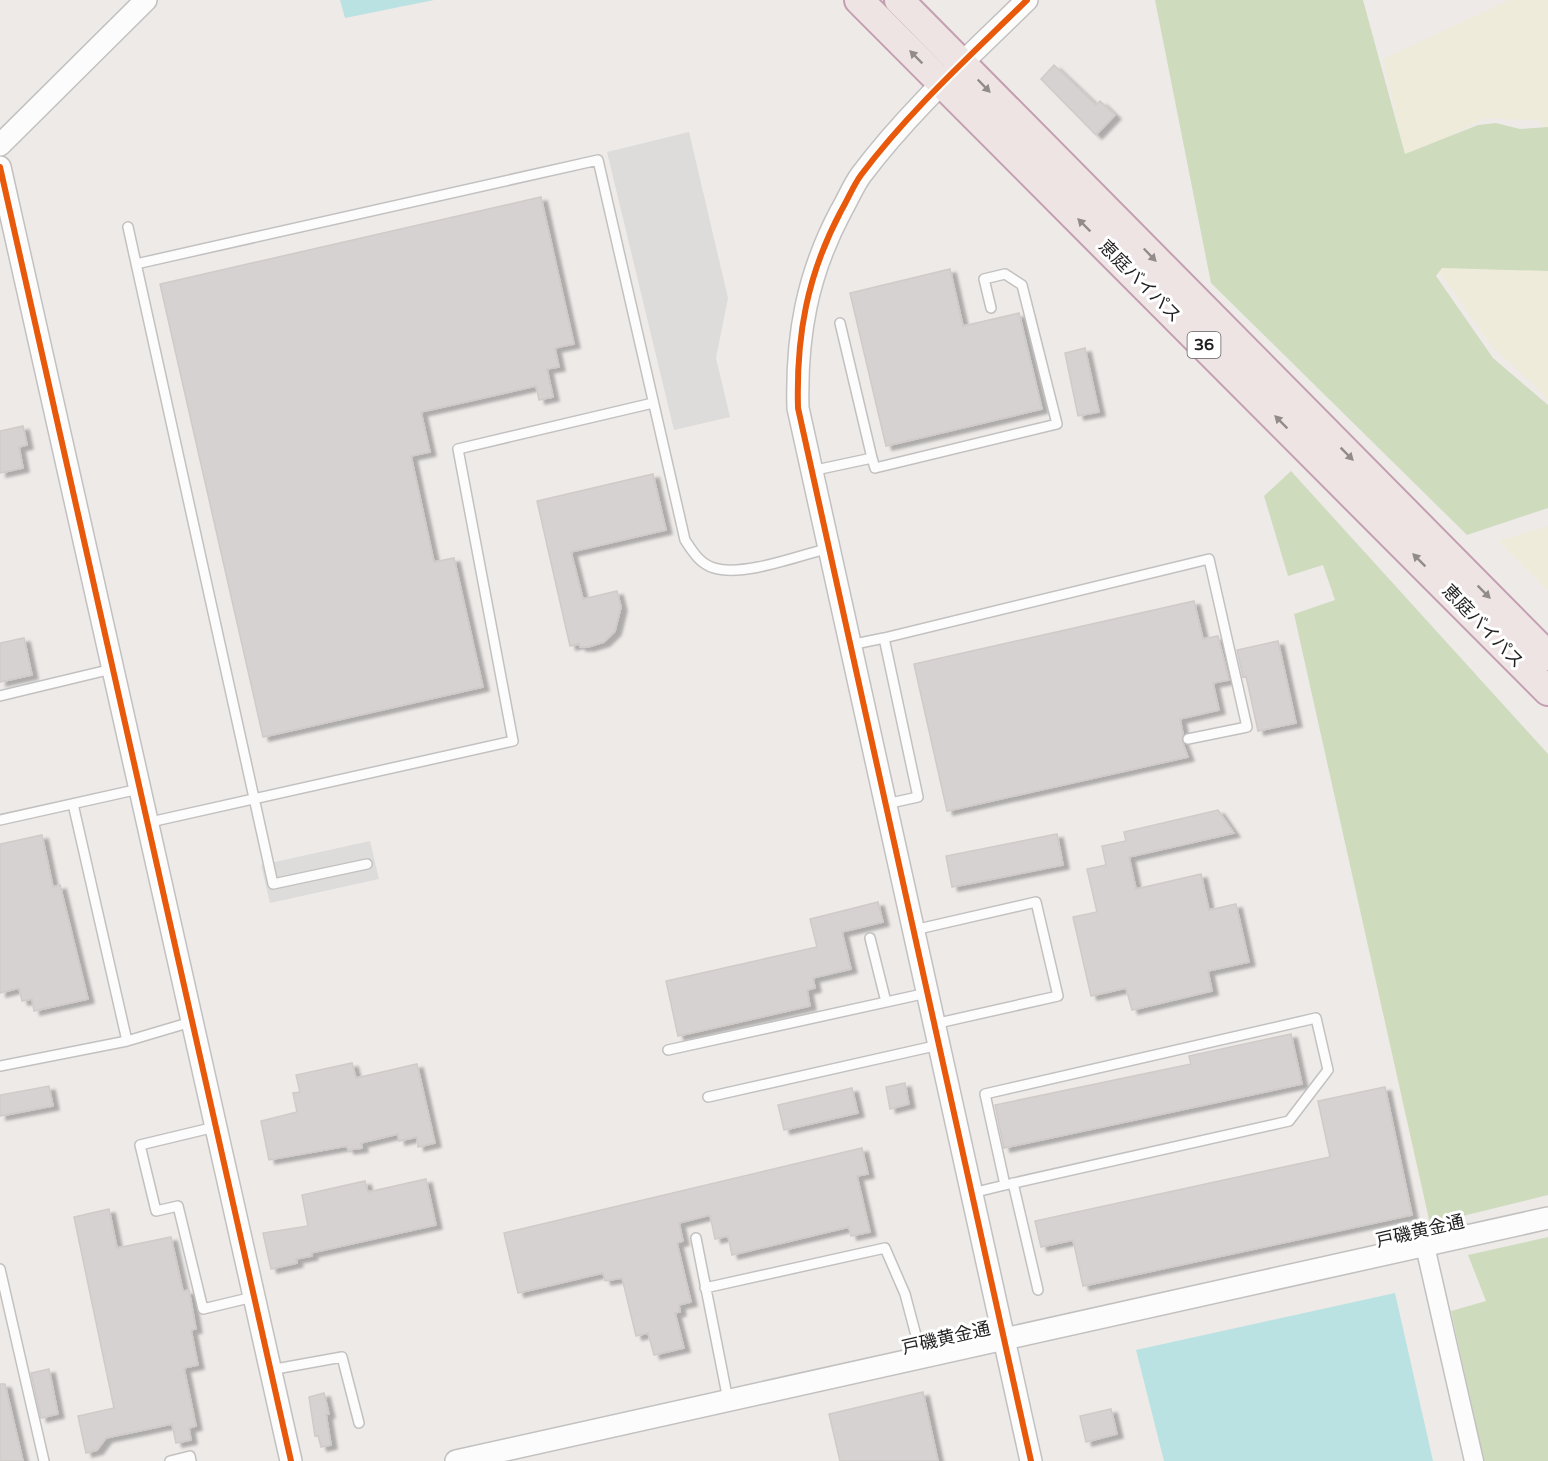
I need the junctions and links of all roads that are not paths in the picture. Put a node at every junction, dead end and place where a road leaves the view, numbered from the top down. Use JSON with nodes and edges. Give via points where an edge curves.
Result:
{"nodes":[{"id":1,"x":146,"y":0,"type":"edge"},
{"id":2,"x":859,"y":0,"type":"edge"},
{"id":3,"x":899,"y":0,"type":"edge"},
{"id":4,"x":1027,"y":0,"type":"edge"},
{"id":5,"x":963,"y":64,"type":"junction"},
{"id":6,"x":942,"y":84,"type":"junction"},
{"id":7,"x":0,"y":146,"type":"edge"},
{"id":8,"x":0,"y":167,"type":"edge"},
{"id":9,"x":128,"y":228,"type":"dead end"},
{"id":10,"x":136,"y":264,"type":"junction"},
{"id":11,"x":991,"y":308,"type":"dead end"},
{"id":12,"x":840,"y":323,"type":"dead end"},
{"id":13,"x":653,"y":403,"type":"junction"},
{"id":14,"x":872,"y":458,"type":"junction"},
{"id":15,"x":811,"y":471,"type":"junction"},
{"id":16,"x":829,"y":548,"type":"junction"},
{"id":17,"x":884,"y":638,"type":"junction"},
{"id":18,"x":850,"y":645,"type":"junction"},
{"id":19,"x":1548,"y":656,"type":"edge"},
{"id":20,"x":112,"y":669,"type":"junction"},
{"id":21,"x":1548,"y":692,"type":"edge"},
{"id":22,"x":0,"y":696,"type":"edge"},
{"id":23,"x":1188,"y":739,"type":"dead end"},
{"id":24,"x":139,"y":789,"type":"junction"},
{"id":25,"x":254,"y":799,"type":"junction"},
{"id":26,"x":73,"y":804,"type":"junction"},
{"id":27,"x":886,"y":804,"type":"junction"},
{"id":28,"x":0,"y":820,"type":"edge"},
{"id":29,"x":146,"y":823,"type":"junction"},
{"id":30,"x":367,"y":864,"type":"dead end"},
{"id":31,"x":914,"y":930,"type":"junction"},
{"id":32,"x":870,"y":938,"type":"dead end"},
{"id":33,"x":927,"y":993,"type":"junction"},
{"id":34,"x":886,"y":1002,"type":"junction"},
{"id":35,"x":191,"y":1022,"type":"junction"},
{"id":36,"x":934,"y":1024,"type":"junction"},
{"id":37,"x":127,"y":1041,"type":"junction"},
{"id":38,"x":939,"y":1045,"type":"junction"},
{"id":39,"x":668,"y":1050,"type":"dead end"},
{"id":40,"x":0,"y":1066,"type":"edge"},
{"id":41,"x":708,"y":1097,"type":"dead end"},
{"id":42,"x":215,"y":1127,"type":"junction"},
{"id":43,"x":1009,"y":1184,"type":"junction"},
{"id":44,"x":972,"y":1193,"type":"junction"},
{"id":45,"x":1548,"y":1218,"type":"edge"},
{"id":46,"x":696,"y":1238,"type":"dead end"},
{"id":47,"x":1425,"y":1245,"type":"junction"},
{"id":48,"x":0,"y":1269,"type":"edge"},
{"id":49,"x":705,"y":1288,"type":"junction"},
{"id":50,"x":1038,"y":1290,"type":"dead end"},
{"id":51,"x":253,"y":1297,"type":"junction"},
{"id":52,"x":1005,"y":1340,"type":"junction"},
{"id":53,"x":923,"y":1359,"type":"junction"},
{"id":54,"x":270,"y":1370,"type":"junction"},
{"id":55,"x":728,"y":1402,"type":"junction"},
{"id":56,"x":359,"y":1423,"type":"dead end"},
{"id":57,"x":44,"y":1461,"type":"edge"},
{"id":58,"x":170,"y":1461,"type":"edge"},
{"id":59,"x":191,"y":1461,"type":"edge"},
{"id":60,"x":291,"y":1461,"type":"edge"},
{"id":61,"x":456,"y":1461,"type":"edge"},
{"id":62,"x":1031,"y":1461,"type":"edge"},
{"id":63,"x":1474,"y":1461,"type":"edge"}],
"edges":[{"from":1,"to":7,"type":"street"},
{"from":6,"to":2,"type":"highway","name":"恵庭バイパス","number":"36","one_way":true},
{"from":3,"to":5,"type":"highway","name":"恵庭バイパス","number":"36"},
{"from":4,"to":5,"type":"street"},
{"from":5,"to":6,"type":"street"},
{"from":5,"to":19,"type":"highway","name":"恵庭バイパス","number":"36","one_way":true},
{"from":6,"to":15,"type":"street","via":[[860,176],[830,233],[814,276],[801,320],[797,360],[798,408]]},
{"from":21,"to":6,"type":"highway","name":"恵庭バイパス","number":"36","one_way":true},
{"from":8,"to":20,"type":"street"},
{"from":9,"to":10,"type":"lane"},
{"from":10,"to":13,"type":"lane","via":[[598,160]]},
{"from":10,"to":25,"type":"lane"},
{"from":11,"to":14,"type":"lane","via":[[984,279],[1005,274],[1022,285],[1057,424],[875,468]]},
{"from":12,"to":14,"type":"lane"},
{"from":13,"to":16,"type":"lane","via":[[685,540],[696,558],[712,568],[732,572]]},
{"from":13,"to":25,"type":"lane","via":[[458,449],[513,741]]},
{"from":14,"to":15,"type":"lane"},
{"from":15,"to":16,"type":"street"},
{"from":16,"to":18,"type":"street"},
{"from":17,"to":18,"type":"lane"},
{"from":17,"to":23,"type":"lane","via":[[1209,559],[1246,727]]},
{"from":17,"to":27,"type":"lane","via":[[918,797]]},
{"from":18,"to":27,"type":"street"},
{"from":20,"to":22,"type":"lane"},
{"from":20,"to":24,"type":"street"},
{"from":24,"to":26,"type":"lane"},
{"from":24,"to":29,"type":"street"},
{"from":25,"to":29,"type":"lane"},
{"from":25,"to":30,"type":"lane","via":[[273,884]]},
{"from":26,"to":28,"type":"lane"},
{"from":26,"to":37,"type":"lane"},
{"from":27,"to":31,"type":"street"},
{"from":29,"to":35,"type":"street"},
{"from":31,"to":33,"type":"street"},
{"from":31,"to":36,"type":"lane","via":[[1036,902],[1058,996]]},
{"from":32,"to":34,"type":"lane"},
{"from":33,"to":34,"type":"lane"},
{"from":33,"to":36,"type":"street"},
{"from":34,"to":39,"type":"lane"},
{"from":35,"to":37,"type":"lane"},
{"from":35,"to":42,"type":"street"},
{"from":36,"to":38,"type":"street"},
{"from":37,"to":40,"type":"lane"},
{"from":38,"to":41,"type":"lane"},
{"from":38,"to":44,"type":"street"},
{"from":42,"to":51,"type":"street"},
{"from":42,"to":51,"type":"lane","via":[[140,1145],[156,1211],[178,1206],[203,1309]]},
{"from":43,"to":43,"type":"lane","via":[[985,1094],[1316,1018],[1328,1070],[1289,1121]]},
{"from":43,"to":44,"type":"lane"},
{"from":43,"to":50,"type":"lane"},
{"from":44,"to":52,"type":"street"},
{"from":45,"to":47,"type":"street","name":"戸磯黄金通"},
{"from":46,"to":49,"type":"lane"},
{"from":47,"to":52,"type":"street","name":"戸磯黄金通"},
{"from":47,"to":63,"type":"street"},
{"from":48,"to":57,"type":"lane"},
{"from":49,"to":53,"type":"lane","via":[[885,1248],[905,1294]]},
{"from":49,"to":55,"type":"lane"},
{"from":51,"to":54,"type":"street"},
{"from":52,"to":53,"type":"street","name":"戸磯黄金通"},
{"from":52,"to":62,"type":"street"},
{"from":53,"to":55,"type":"street","name":"戸磯黄金通"},
{"from":54,"to":56,"type":"lane","via":[[342,1357]]},
{"from":54,"to":60,"type":"street"},
{"from":55,"to":61,"type":"street","name":"戸磯黄金通"},
{"from":58,"to":59,"type":"lane","via":[[190,1456]]}]}
